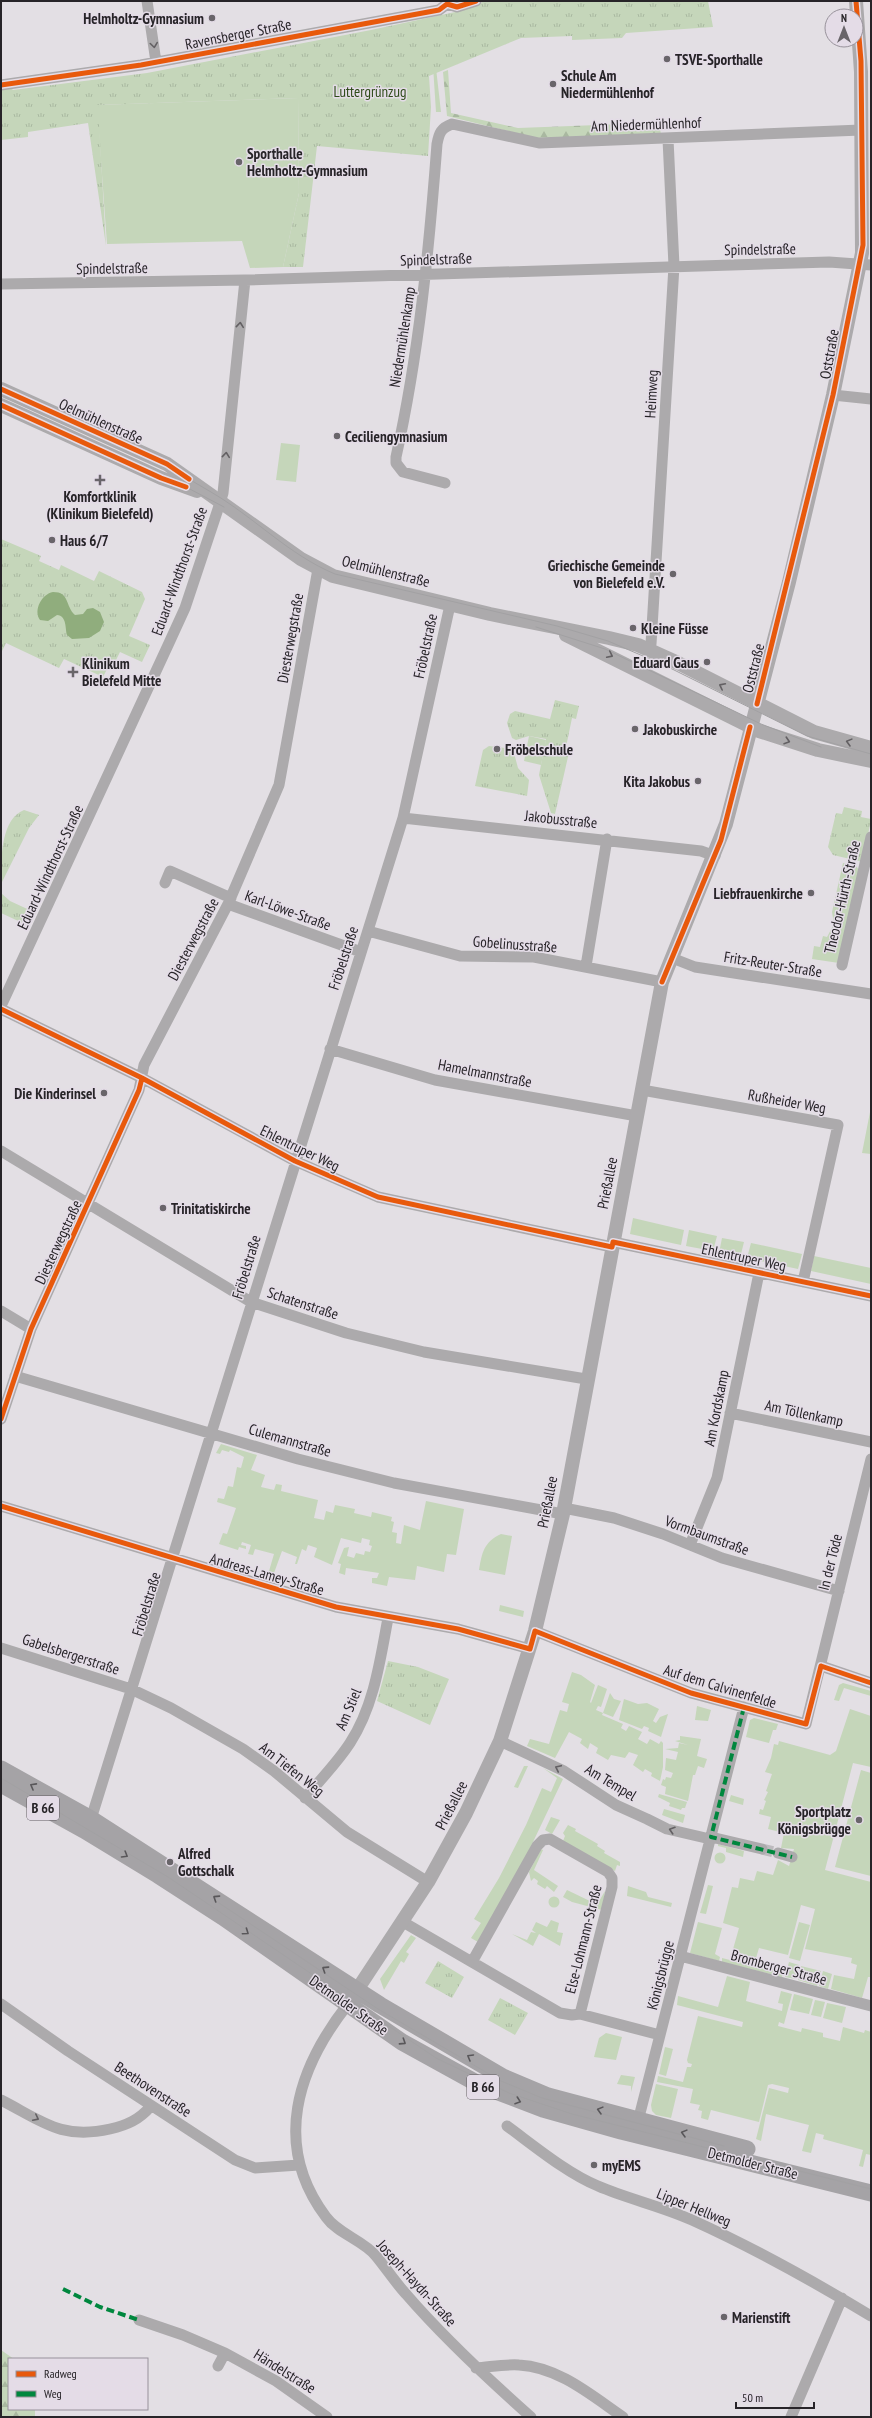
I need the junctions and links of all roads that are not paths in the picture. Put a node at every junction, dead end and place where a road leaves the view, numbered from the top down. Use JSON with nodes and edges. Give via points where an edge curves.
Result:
{"nodes":[{"id":1,"x":147,"y":1,"type":"edge"},
{"id":2,"x":476,"y":1,"type":"edge"},
{"id":3,"x":856,"y":1,"type":"edge"},
{"id":4,"x":447,"y":3,"type":"edge"},
{"id":5,"x":156,"y":62,"type":"junction"},
{"id":6,"x":1,"y":85,"type":"edge"},
{"id":7,"x":861,"y":130,"type":"junction"},
{"id":8,"x":439,"y":134,"type":"joint"},
{"id":9,"x":668,"y":139,"type":"junction"},
{"id":10,"x":865,"y":265,"type":"edge"},
{"id":11,"x":674,"y":266,"type":"junction"},
{"id":12,"x":427,"y":274,"type":"junction"},
{"id":13,"x":245,"y":280,"type":"junction"},
{"id":14,"x":1,"y":284,"type":"edge"},
{"id":15,"x":1,"y":389,"type":"edge"},
{"id":16,"x":833,"y":394,"type":"junction"},
{"id":17,"x":871,"y":399,"type":"edge"},
{"id":18,"x":1,"y":405,"type":"edge"},
{"id":19,"x":445,"y":483,"type":"dead end"},
{"id":20,"x":221,"y":501,"type":"junction"},
{"id":21,"x":318,"y":569,"type":"junction"},
{"id":22,"x":450,"y":605,"type":"junction"},
{"id":23,"x":539,"y":625,"type":"junction"},
{"id":24,"x":648,"y":649,"type":"junction"},
{"id":25,"x":757,"y":704,"type":"junction"},
{"id":26,"x":750,"y":727,"type":"junction"},
{"id":27,"x":871,"y":748,"type":"edge"},
{"id":28,"x":871,"y":761,"type":"edge"},
{"id":29,"x":403,"y":818,"type":"junction"},
{"id":30,"x":871,"y":837,"type":"edge"},
{"id":31,"x":607,"y":839,"type":"junction"},
{"id":32,"x":715,"y":856,"type":"junction"},
{"id":33,"x":165,"y":883,"type":"dead end"},
{"id":34,"x":230,"y":901,"type":"junction"},
{"id":35,"x":368,"y":932,"type":"junction"},
{"id":36,"x":361,"y":952,"type":"junction"},
{"id":37,"x":672,"y":958,"type":"junction"},
{"id":38,"x":842,"y":965,"type":"dead end"},
{"id":39,"x":586,"y":966,"type":"junction"},
{"id":40,"x":662,"y":982,"type":"junction"},
{"id":41,"x":871,"y":994,"type":"edge"},
{"id":42,"x":1,"y":1006,"type":"edge"},
{"id":43,"x":1,"y":1009,"type":"edge"},
{"id":44,"x":330,"y":1050,"type":"junction"},
{"id":45,"x":142,"y":1078,"type":"junction"},
{"id":46,"x":642,"y":1090,"type":"junction"},
{"id":47,"x":637,"y":1116,"type":"junction"},
{"id":48,"x":1,"y":1151,"type":"edge"},
{"id":49,"x":295,"y":1161,"type":"junction"},
{"id":50,"x":89,"y":1203,"type":"junction"},
{"id":51,"x":612,"y":1244,"type":"junction"},
{"id":52,"x":759,"y":1273,"type":"junction"},
{"id":53,"x":803,"y":1282,"type":"junction"},
{"id":54,"x":871,"y":1296,"type":"edge"},
{"id":55,"x":251,"y":1302,"type":"junction"},
{"id":56,"x":1,"y":1311,"type":"edge"},
{"id":57,"x":31,"y":1329,"type":"junction"},
{"id":58,"x":15,"y":1376,"type":"junction"},
{"id":59,"x":586,"y":1379,"type":"junction"},
{"id":60,"x":730,"y":1412,"type":"junction"},
{"id":61,"x":1,"y":1419,"type":"edge"},
{"id":62,"x":210,"y":1433,"type":"junction"},
{"id":63,"x":871,"y":1442,"type":"edge"},
{"id":64,"x":871,"y":1459,"type":"edge"},
{"id":65,"x":1,"y":1506,"type":"edge"},
{"id":66,"x":563,"y":1511,"type":"junction"},
{"id":67,"x":690,"y":1545,"type":"junction"},
{"id":68,"x":172,"y":1559,"type":"junction"},
{"id":69,"x":839,"y":1591,"type":"junction"},
{"id":70,"x":388,"y":1618,"type":"junction"},
{"id":71,"x":535,"y":1631,"type":"junction"},
{"id":72,"x":1,"y":1648,"type":"edge"},
{"id":73,"x":530,"y":1649,"type":"junction"},
{"id":74,"x":820,"y":1669,"type":"junction"},
{"id":75,"x":871,"y":1682,"type":"edge"},
{"id":76,"x":131,"y":1689,"type":"junction"},
{"id":77,"x":744,"y":1707,"type":"junction"},
{"id":78,"x":500,"y":1741,"type":"junction"},
{"id":79,"x":1,"y":1769,"type":"edge"},
{"id":80,"x":1,"y":1784,"type":"edge"},
{"id":81,"x":305,"y":1798,"type":"junction"},
{"id":82,"x":88,"y":1825,"type":"junction"},
{"id":83,"x":710,"y":1838,"type":"junction"},
{"id":84,"x":762,"y":1849,"type":"tunnel mouth"},
{"id":85,"x":778,"y":1853,"type":"tunnel mouth"},
{"id":86,"x":792,"y":1857,"type":"dead end"},
{"id":87,"x":428,"y":1882,"type":"junction"},
{"id":88,"x":403,"y":1922,"type":"junction"},
{"id":89,"x":680,"y":1956,"type":"junction"},
{"id":90,"x":472,"y":1962,"type":"junction"},
{"id":91,"x":353,"y":1997,"type":"junction"},
{"id":92,"x":1,"y":2004,"type":"edge"},
{"id":93,"x":871,"y":2006,"type":"edge"},
{"id":94,"x":580,"y":2014,"type":"junction"},
{"id":95,"x":660,"y":2035,"type":"junction"},
{"id":96,"x":1,"y":2100,"type":"edge"},
{"id":97,"x":151,"y":2106,"type":"junction"},
{"id":98,"x":507,"y":2126,"type":"dead end"},
{"id":99,"x":636,"y":2128,"type":"junction"},
{"id":100,"x":299,"y":2165,"type":"junction"},
{"id":101,"x":871,"y":2181,"type":"edge"},
{"id":102,"x":871,"y":2193,"type":"edge"},
{"id":103,"x":842,"y":2298,"type":"junction"},
{"id":104,"x":871,"y":2316,"type":"edge"},
{"id":105,"x":139,"y":2320,"type":"dead end"},
{"id":106,"x":225,"y":2353,"type":"junction"},
{"id":107,"x":218,"y":2366,"type":"dead end"},
{"id":108,"x":476,"y":2368,"type":"junction"},
{"id":109,"x":327,"y":2417,"type":"edge"},
{"id":110,"x":531,"y":2417,"type":"edge"},
{"id":111,"x":623,"y":2417,"type":"edge"},
{"id":112,"x":791,"y":2417,"type":"edge"}],
"edges":[{"from":1,"to":5,"type":"street","one_way":true},
{"from":2,"to":4,"type":"street","name":"Ravensberger Straße","via":[[457,7]]},
{"from":3,"to":7,"type":"street","name":"Oststraße"},
{"from":4,"to":5,"type":"street","name":"Ravensberger Straße","via":[[439,10]]},
{"from":5,"to":6,"type":"street","name":"Ravensberger Straße","via":[[69,77]]},
{"from":7,"to":9,"type":"street","name":"Am Niedermühlenhof"},
{"from":7,"to":10,"type":"street","name":"Oststraße"},
{"from":8,"to":9,"type":"street","name":"Am Niedermühlenhof","via":[[444,127],[452,124],[539,143]]},
{"from":8,"to":12,"type":"street","name":"Niedermühlenkamp"},
{"from":9,"to":11,"type":"street","name":"Heimweg"},
{"from":10,"to":11,"type":"street","name":"Spindelstraße","via":[[828,262]]},
{"from":10,"to":16,"type":"street","name":"Oststraße"},
{"from":11,"to":12,"type":"street","name":"Spindelstraße"},
{"from":11,"to":24,"type":"street","name":"Heimweg"},
{"from":12,"to":13,"type":"street","name":"Spindelstraße"},
{"from":12,"to":19,"type":"street","name":"Niedermühlenkamp","via":[[407,409],[396,463],[403,472]]},
{"from":13,"to":14,"type":"street","name":"Spindelstraße"},
{"from":20,"to":13,"type":"street","name":"Eduard-Windthorst-Straße","one_way":true},
{"from":15,"to":20,"type":"street","name":"Oelmühlenstraße","via":[[167,464]]},
{"from":16,"to":17,"type":"street"},
{"from":16,"to":25,"type":"street","name":"Oststraße"},
{"from":18,"to":20,"type":"street","name":"Oelmühlenstraße","via":[[161,478]]},
{"from":20,"to":21,"type":"street","name":"Oelmühlenstraße"},
{"from":20,"to":42,"type":"street","name":"Eduard-Windthorst-Straße","via":[[185,608]]},
{"from":21,"to":22,"type":"street","name":"Oelmühlenstraße","via":[[349,581]]},
{"from":21,"to":34,"type":"street","name":"Diesterwegstraße","via":[[279,785]]},
{"from":22,"to":23,"type":"street","name":"Oelmühlenstraße"},
{"from":22,"to":29,"type":"street","name":"Fröbelstraße"},
{"from":23,"to":24,"type":"street","name":"Oelmühlenstraße","via":[[609,638]]},
{"from":23,"to":26,"type":"street","name":"Oelmühlenstraße","one_way":true,"via":[[574,638]]},
{"from":25,"to":24,"type":"street","name":"Oelmühlenstraße","one_way":true},
{"from":25,"to":26,"type":"street","name":"Oststraße"},
{"from":27,"to":25,"type":"street","name":"Oelmühlenstraße","one_way":true,"via":[[814,732]]},
{"from":26,"to":28,"type":"street","name":"Oelmühlenstraße","one_way":true,"via":[[789,742]]},
{"from":26,"to":32,"type":"street","name":"Oststraße","via":[[724,831]]},
{"from":29,"to":31,"type":"street","name":"Jakobusstraße"},
{"from":29,"to":35,"type":"street","name":"Fröbelstraße"},
{"from":30,"to":38,"type":"street","name":"Theodor-Hürth-Straße"},
{"from":31,"to":32,"type":"street","name":"Jakobusstraße","via":[[701,851]]},
{"from":31,"to":39,"type":"street"},
{"from":32,"to":37,"type":"street","name":"Oststraße"},
{"from":33,"to":34,"type":"street","name":"Karl-Löwe-Straße","via":[[170,870]]},
{"from":34,"to":36,"type":"street","name":"Karl-Löwe-Straße"},
{"from":34,"to":45,"type":"street","name":"Diesterwegstraße","via":[[144,1065]]},
{"from":35,"to":36,"type":"street","name":"Fröbelstraße"},
{"from":35,"to":39,"type":"street","name":"Gobelinusstraße","via":[[460,956],[534,957]]},
{"from":36,"to":44,"type":"street","name":"Fröbelstraße"},
{"from":37,"to":40,"type":"street","name":"Oststraße"},
{"from":37,"to":41,"type":"street","name":"Fritz-Reuter-Straße","via":[[695,967]]},
{"from":39,"to":40,"type":"street","name":"Gobelinusstraße"},
{"from":40,"to":46,"type":"street","name":"Prießallee"},
{"from":43,"to":45,"type":"street","name":"Ehlentruper Weg"},
{"from":44,"to":47,"type":"street","name":"Hamelmannstraße","via":[[435,1080]]},
{"from":44,"to":49,"type":"street","name":"Fröbelstraße"},
{"from":45,"to":49,"type":"street","name":"Ehlentruper Weg"},
{"from":45,"to":50,"type":"street","name":"Diesterwegstraße"},
{"from":46,"to":47,"type":"street","name":"Prießallee"},
{"from":46,"to":53,"type":"street","name":"Rußheider Weg","via":[[838,1125]]},
{"from":47,"to":51,"type":"street","name":"Prießallee"},
{"from":48,"to":50,"type":"street","name":"Schatenstraße"},
{"from":49,"to":51,"type":"street","name":"Ehlentruper Weg","via":[[378,1197]]},
{"from":49,"to":55,"type":"street","name":"Fröbelstraße"},
{"from":50,"to":55,"type":"street","name":"Schatenstraße"},
{"from":50,"to":57,"type":"street","name":"Diesterwegstraße"},
{"from":51,"to":52,"type":"street","name":"Ehlentruper Weg"},
{"from":51,"to":59,"type":"street","name":"Prießallee"},
{"from":52,"to":53,"type":"street","name":"Ehlentruper Weg"},
{"from":52,"to":60,"type":"street","name":"Am Kordskamp"},
{"from":53,"to":54,"type":"street","name":"Ehlentruper Weg"},
{"from":55,"to":59,"type":"street","name":"Schatenstraße","via":[[346,1333],[424,1352]]},
{"from":55,"to":62,"type":"street","name":"Fröbelstraße"},
{"from":56,"to":57,"type":"street"},
{"from":57,"to":58,"type":"street","name":"Diesterwegstraße"},
{"from":58,"to":61,"type":"street","name":"Diesterwegstraße"},
{"from":58,"to":62,"type":"street","name":"Culemannstraße"},
{"from":59,"to":66,"type":"street","name":"Prießallee"},
{"from":60,"to":63,"type":"street","name":"Am Töllenkamp"},
{"from":60,"to":67,"type":"street","name":"Am Kordskamp","via":[[717,1478]]},
{"from":62,"to":66,"type":"street","name":"Culemannstraße","via":[[298,1459],[394,1483]]},
{"from":62,"to":68,"type":"street","name":"Fröbelstraße"},
{"from":64,"to":69,"type":"street","name":"In der Töde"},
{"from":65,"to":68,"type":"street","name":"Andreas-Lamey-Straße"},
{"from":66,"to":67,"type":"street","name":"Vormbaumstraße","via":[[614,1518]]},
{"from":66,"to":71,"type":"street","name":"Prießallee"},
{"from":67,"to":69,"type":"street","name":"Vormbaumstraße","via":[[768,1572]]},
{"from":68,"to":70,"type":"street","name":"Andreas-Lamey-Straße","via":[[336,1607]]},
{"from":68,"to":76,"type":"street","name":"Fröbelstraße"},
{"from":69,"to":74,"type":"street","name":"In der Töde"},
{"from":70,"to":73,"type":"street","name":"Andreas-Lamey-Straße","via":[[458,1629]]},
{"from":70,"to":81,"type":"street","name":"Am Stiel","via":[[378,1674],[363,1719],[340,1757]]},
{"from":71,"to":73,"type":"street","name":"Prießallee"},
{"from":71,"to":77,"type":"street","name":"Auf dem Calvinenfelde","via":[[691,1693]]},
{"from":72,"to":76,"type":"street","name":"Gabelsbergerstraße"},
{"from":73,"to":78,"type":"street","name":"Prießallee"},
{"from":74,"to":75,"type":"street"},
{"from":74,"to":77,"type":"street","name":"Auf dem Calvinenfelde","via":[[806,1724]]},
{"from":76,"to":81,"type":"street","name":"Am Tiefen Weg","via":[[171,1708],[243,1749]]},
{"from":76,"to":82,"type":"street","name":"Fröbelstraße"},
{"from":77,"to":83,"type":"street","name":"Königsbrügge"},
{"from":83,"to":78,"type":"street","name":"Am Tempel","one_way":true,"via":[[679,1832],[647,1820],[616,1805],[564,1771]]},
{"from":78,"to":87,"type":"street","name":"Prießallee","via":[[466,1813]]},
{"from":82,"to":79,"type":"main road","name":"Detmolder Straße","number":"B 66","one_way":true},
{"from":80,"to":82,"type":"main road","name":"Detmolder Straße","number":"B 66"},
{"from":81,"to":87,"type":"street","name":"Am Tiefen Weg","via":[[347,1832]]},
{"from":82,"to":91,"type":"main road","name":"Detmolder Straße","number":"B 66"},
{"from":83,"to":84,"type":"street"},
{"from":83,"to":89,"type":"street","name":"Königsbrügge"},
{"from":85,"to":86,"type":"street"},
{"from":87,"to":88,"type":"street","name":"Prießallee"},
{"from":88,"to":90,"type":"street","name":"Else-Lohmann-Straße"},
{"from":88,"to":91,"type":"street","name":"Prießallee"},
{"from":89,"to":93,"type":"street","name":"Bromberger Straße"},
{"from":89,"to":95,"type":"street","name":"Königsbrügge"},
{"from":90,"to":94,"type":"street","name":"Else-Lohmann-Straße","via":[[560,2013]]},
{"from":90,"to":94,"type":"street","name":"Else-Lohmann-Straße","via":[[537,1846],[543,1840],[550,1839],[608,1872],[612,1878],[612,1887]]},
{"from":91,"to":99,"type":"main road","name":"Detmolder Straße","number":"B 66","via":[[520,2086]]},
{"from":91,"to":100,"type":"street","name":"Joseph-Haydn-Straße","via":[[316,2050],[300,2090],[297,2139]]},
{"from":92,"to":97,"type":"street","name":"Beethovenstraße"},
{"from":94,"to":95,"type":"street","name":"Else-Lohmann-Straße"},
{"from":95,"to":99,"type":"street","name":"Königsbrügge"},
{"from":96,"to":97,"type":"street","one_way":true,"via":[[58,2130],[75,2134],[95,2133],[124,2126],[141,2117]]},
{"from":97,"to":100,"type":"street","name":"Beethovenstraße","via":[[235,2160],[256,2168]]},
{"from":98,"to":103,"type":"street","name":"Lipper Hellweg","via":[[537,2149],[597,2186],[690,2219],[774,2259]]},
{"from":101,"to":99,"type":"main road","name":"Detmolder Straße","number":"B 66","one_way":true},
{"from":99,"to":102,"type":"main road","name":"Detmolder Straße","number":"B 66"},
{"from":100,"to":108,"type":"street","name":"Joseph-Haydn-Straße","via":[[309,2191],[327,2219],[375,2254],[406,2294]]},
{"from":103,"to":104,"type":"street","name":"Lipper Hellweg"},
{"from":103,"to":112,"type":"street"},
{"from":105,"to":106,"type":"street","name":"Händelstraße"},
{"from":106,"to":107,"type":"street"},
{"from":106,"to":109,"type":"street","name":"Händelstraße","via":[[276,2381]]},
{"from":108,"to":110,"type":"street","name":"Joseph-Haydn-Straße"},
{"from":108,"to":111,"type":"street","via":[[519,2365],[536,2367],[558,2375]]}]}
